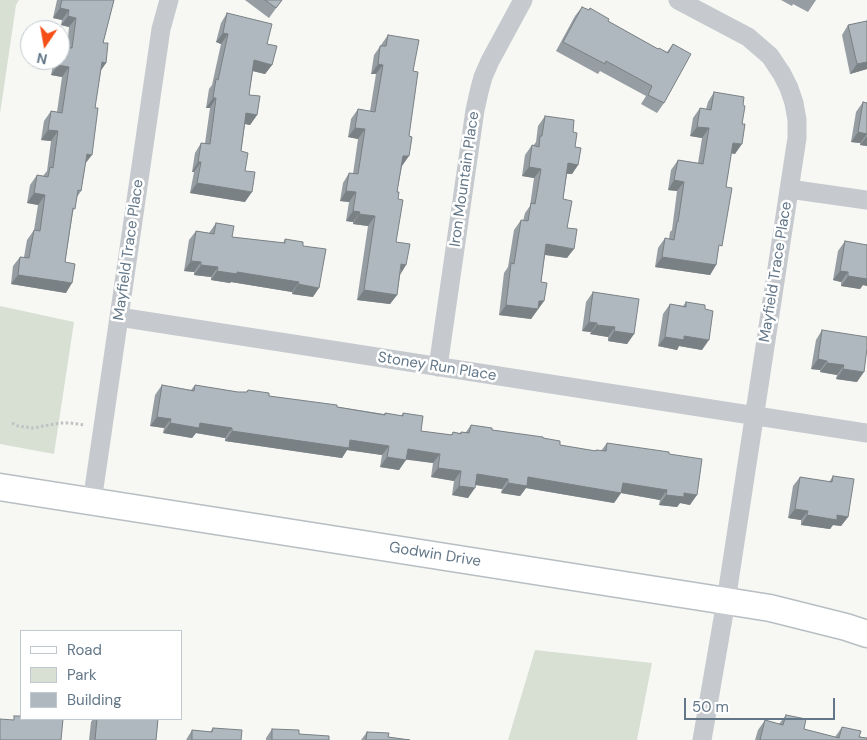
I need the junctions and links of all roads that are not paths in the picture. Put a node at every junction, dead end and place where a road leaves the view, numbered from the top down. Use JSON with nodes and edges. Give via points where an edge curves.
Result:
{"nodes":[{"id":1,"x":169,"y":0,"type":"edge"},
{"id":2,"x":522,"y":0,"type":"edge"},
{"id":3,"x":678,"y":0,"type":"edge"},
{"id":4,"x":789,"y":188,"type":"junction"},
{"id":5,"x":867,"y":200,"type":"edge"},
{"id":6,"x":119,"y":317,"type":"junction"},
{"id":7,"x":438,"y":367,"type":"junction"},
{"id":8,"x":754,"y":416,"type":"junction"},
{"id":9,"x":867,"y":433,"type":"edge"},
{"id":10,"x":0,"y":487,"type":"edge"},
{"id":11,"x":92,"y":502,"type":"junction"},
{"id":12,"x":726,"y":601,"type":"junction"},
{"id":13,"x":867,"y":634,"type":"edge"},
{"id":14,"x":702,"y":740,"type":"edge"}],
"edges":[{"from":1,"to":6,"type":"street","name":"Mayfield Trace Place","via":[[161,29]]},
{"from":2,"to":7,"type":"street","name":"Iron Mountain Place","via":[[490,61],[479,92]]},
{"from":3,"to":4,"type":"street","name":"Mayfield Trace Place","via":[[748,37],[770,56],[782,74],[790,88],[797,120]]},
{"from":4,"to":5,"type":"street"},
{"from":4,"to":8,"type":"street","name":"Mayfield Trace Place"},
{"from":6,"to":7,"type":"street","name":"Stoney Run Place"},
{"from":6,"to":11,"type":"street","name":"Mayfield Trace Place"},
{"from":7,"to":8,"type":"street","name":"Stoney Run Place"},
{"from":8,"to":9,"type":"street","name":"Stoney Run Place"},
{"from":8,"to":12,"type":"street","name":"Mayfield Trace Place"},
{"from":10,"to":11,"type":"street","name":"Godwin Drive"},
{"from":11,"to":12,"type":"street","name":"Godwin Drive"},
{"from":12,"to":13,"type":"street","name":"Godwin Drive","via":[[779,610]]},
{"from":12,"to":14,"type":"street","name":"Mayfield Trace Place"}]}
